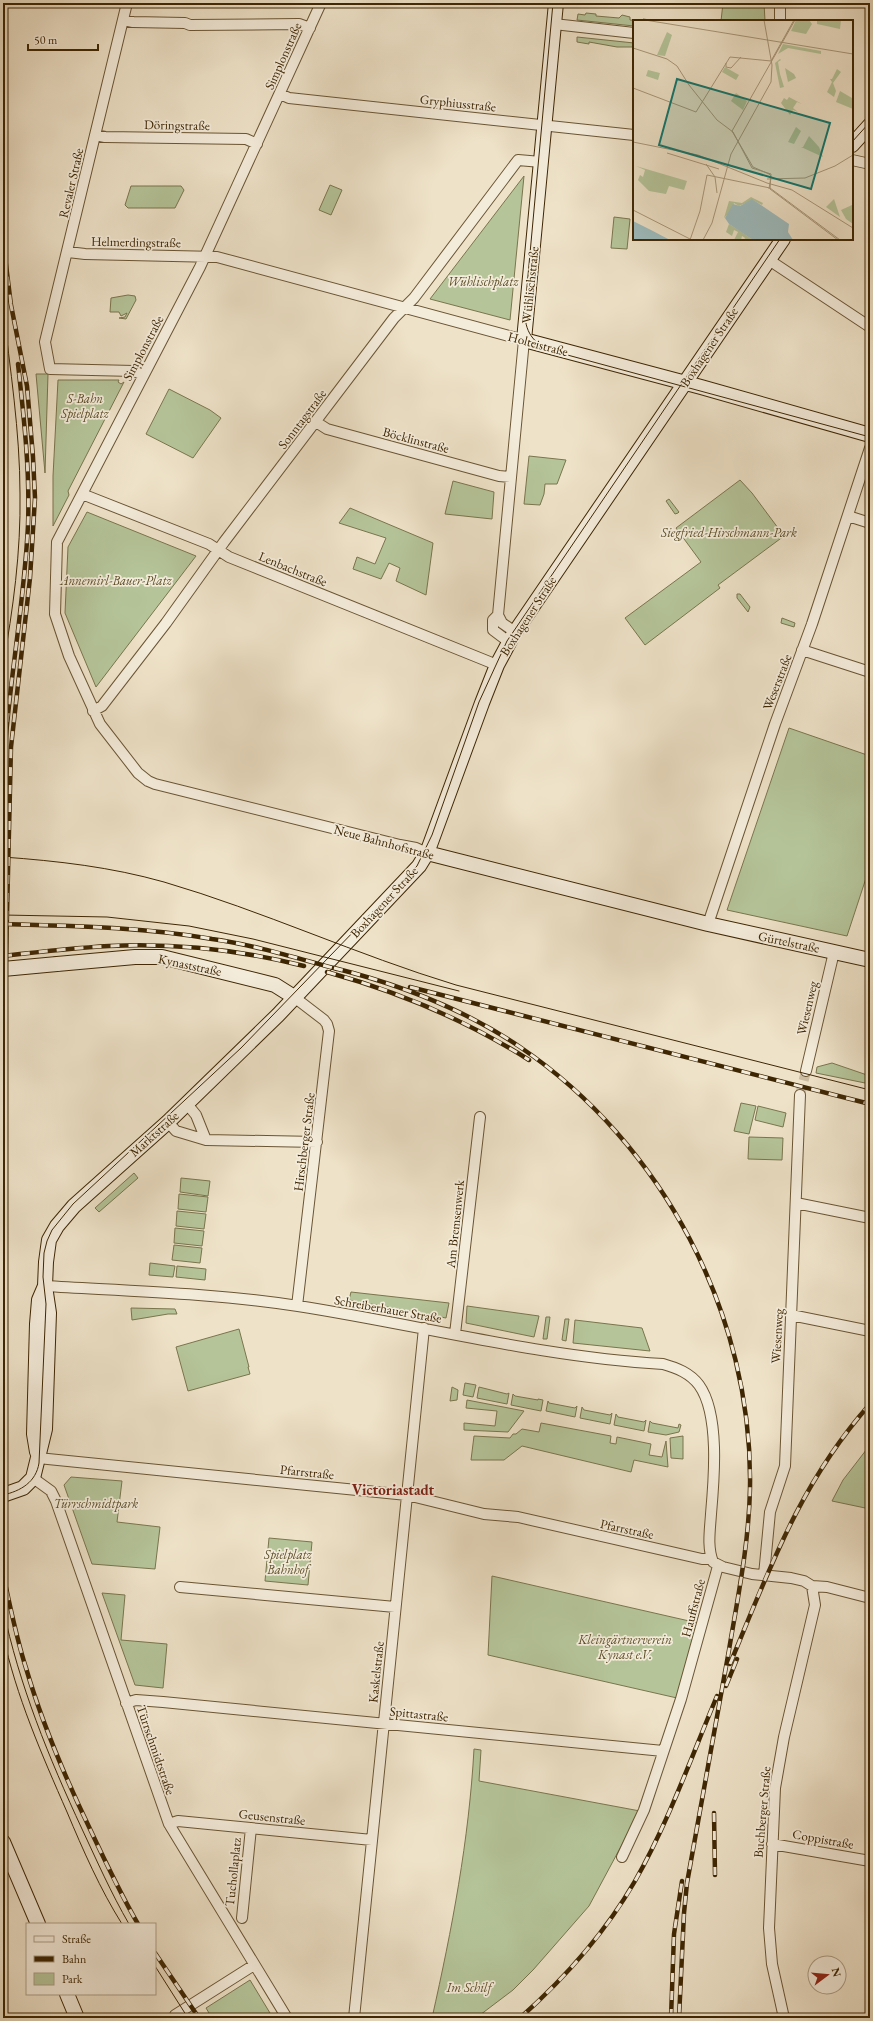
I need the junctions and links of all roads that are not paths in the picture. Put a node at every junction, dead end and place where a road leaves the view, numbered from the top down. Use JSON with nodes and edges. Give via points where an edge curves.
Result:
{"nodes":[{"id":1,"x":127,"y":3,"type":"edge"},
{"id":2,"x":321,"y":3,"type":"edge"},
{"id":3,"x":556,"y":3,"type":"edge"},
{"id":4,"x":780,"y":3,"type":"edge"},
{"id":5,"x":123,"y":20,"type":"junction"},
{"id":6,"x":780,"y":20,"type":"edge"},
{"id":7,"x":554,"y":24,"type":"junction"},
{"id":8,"x":310,"y":28,"type":"junction"},
{"id":9,"x":633,"y":33,"type":"edge"},
{"id":10,"x":280,"y":94,"type":"junction"},
{"id":11,"x":544,"y":126,"type":"junction"},
{"id":12,"x":870,"y":126,"type":"edge"},
{"id":13,"x":95,"y":135,"type":"junction"},
{"id":14,"x":633,"y":135,"type":"edge"},
{"id":15,"x":257,"y":144,"type":"junction"},
{"id":16,"x":853,"y":144,"type":"edge"},
{"id":17,"x":853,"y":160,"type":"edge"},
{"id":18,"x":541,"y":162,"type":"junction"},
{"id":19,"x":870,"y":164,"type":"edge"},
{"id":20,"x":782,"y":240,"type":"edge"},
{"id":21,"x":68,"y":252,"type":"junction"},
{"id":22,"x":205,"y":256,"type":"junction"},
{"id":23,"x":769,"y":260,"type":"junction"},
{"id":24,"x":404,"y":308,"type":"junction"},
{"id":25,"x":870,"y":327,"type":"edge"},
{"id":26,"x":524,"y":340,"type":"junction"},
{"id":27,"x":143,"y":376,"type":"junction"},
{"id":28,"x":684,"y":383,"type":"junction"},
{"id":29,"x":316,"y":422,"type":"junction"},
{"id":30,"x":870,"y":435,"type":"edge"},
{"id":31,"x":870,"y":448,"type":"edge"},
{"id":32,"x":511,"y":477,"type":"junction"},
{"id":33,"x":82,"y":494,"type":"junction"},
{"id":34,"x":848,"y":516,"type":"junction"},
{"id":35,"x":870,"y":523,"type":"edge"},
{"id":36,"x":218,"y":551,"type":"junction"},
{"id":37,"x":512,"y":637,"type":"junction"},
{"id":38,"x":802,"y":650,"type":"junction"},
{"id":39,"x":497,"y":665,"type":"junction"},
{"id":40,"x":870,"y":672,"type":"edge"},
{"id":41,"x":93,"y":711,"type":"junction"},
{"id":42,"x":427,"y":853,"type":"junction"},
{"id":43,"x":708,"y":924,"type":"junction"},
{"id":44,"x":834,"y":952,"type":"junction"},
{"id":45,"x":870,"y":960,"type":"edge"},
{"id":46,"x":3,"y":969,"type":"edge"},
{"id":47,"x":294,"y":997,"type":"junction"},
{"id":48,"x":806,"y":1070,"type":"tunnel mouth"},
{"id":49,"x":800,"y":1096,"type":"tunnel mouth"},
{"id":50,"x":187,"y":1104,"type":"junction"},
{"id":51,"x":480,"y":1117,"type":"dead end"},
{"id":52,"x":168,"y":1122,"type":"junction"},
{"id":53,"x":206,"y":1140,"type":"junction"},
{"id":54,"x":317,"y":1142,"type":"junction"},
{"id":55,"x":796,"y":1202,"type":"junction"},
{"id":56,"x":870,"y":1218,"type":"edge"},
{"id":57,"x":45,"y":1286,"type":"junction"},
{"id":58,"x":297,"y":1306,"type":"junction"},
{"id":59,"x":791,"y":1315,"type":"junction"},
{"id":60,"x":424,"y":1328,"type":"junction"},
{"id":61,"x":870,"y":1331,"type":"edge"},
{"id":62,"x":455,"y":1334,"type":"junction"},
{"id":63,"x":708,"y":1404,"type":"joint"},
{"id":64,"x":38,"y":1458,"type":"junction"},
{"id":65,"x":34,"y":1478,"type":"junction"},
{"id":66,"x":3,"y":1495,"type":"edge"},
{"id":67,"x":407,"y":1495,"type":"junction"},
{"id":68,"x":715,"y":1562,"type":"junction"},
{"id":69,"x":764,"y":1575,"type":"junction"},
{"id":70,"x":812,"y":1586,"type":"junction"},
{"id":71,"x":180,"y":1587,"type":"dead end"},
{"id":72,"x":870,"y":1598,"type":"edge"},
{"id":73,"x":396,"y":1607,"type":"junction"},
{"id":74,"x":126,"y":1703,"type":"junction"},
{"id":75,"x":384,"y":1724,"type":"junction"},
{"id":76,"x":663,"y":1751,"type":"junction"},
{"id":77,"x":170,"y":1824,"type":"junction"},
{"id":78,"x":251,"y":1828,"type":"junction"},
{"id":79,"x":372,"y":1840,"type":"junction"},
{"id":80,"x":3,"y":1842,"type":"edge"},
{"id":81,"x":772,"y":1844,"type":"junction"},
{"id":82,"x":622,"y":1857,"type":"dead end"},
{"id":83,"x":870,"y":1861,"type":"edge"},
{"id":84,"x":242,"y":1918,"type":"dead end"},
{"id":85,"x":38,"y":1923,"type":"edge"},
{"id":86,"x":254,"y":1965,"type":"junction"},
{"id":87,"x":67,"y":1995,"type":"edge"},
{"id":88,"x":172,"y":2016,"type":"edge"},
{"id":89,"x":78,"y":2018,"type":"edge"},
{"id":90,"x":287,"y":2018,"type":"edge"},
{"id":91,"x":354,"y":2018,"type":"edge"},
{"id":92,"x":784,"y":2018,"type":"edge"}],
"edges":[{"from":1,"to":5,"type":"street","name":"Revaler Straße"},
{"from":2,"to":8,"type":"street","name":"Simplonstraße"},
{"from":3,"to":7,"type":"street","name":"Wühlischstraße"},
{"from":4,"to":6,"type":"street"},
{"from":5,"to":8,"type":"street","via":[[190,25],[299,24]]},
{"from":5,"to":13,"type":"street","name":"Revaler Straße"},
{"from":7,"to":9,"type":"street"},
{"from":7,"to":11,"type":"street","name":"Wühlischstraße"},
{"from":8,"to":10,"type":"street","name":"Simplonstraße"},
{"from":10,"to":11,"type":"street","name":"Gryphiusstraße","via":[[289,98]]},
{"from":10,"to":15,"type":"street","name":"Simplonstraße"},
{"from":11,"to":14,"type":"street","name":"Gryphiusstraße"},
{"from":11,"to":18,"type":"street","name":"Wühlischstraße"},
{"from":12,"to":16,"type":"street"},
{"from":13,"to":15,"type":"street","name":"Döringstraße","via":[[111,138],[246,139]]},
{"from":13,"to":21,"type":"street","name":"Revaler Straße"},
{"from":15,"to":22,"type":"street","name":"Simplonstraße"},
{"from":17,"to":19,"type":"street"},
{"from":18,"to":24,"type":"street","name":"Sonntagstraße","via":[[518,160],[419,292]]},
{"from":18,"to":26,"type":"street","name":"Wühlischstraße"},
{"from":20,"to":23,"type":"street","name":"Boxhagener Straße"},
{"from":21,"to":22,"type":"street","name":"Helmerdingstraße"},
{"from":21,"to":27,"type":"street","name":"Revaler Straße","via":[[45,342],[50,369],[134,371]]},
{"from":22,"to":24,"type":"street","name":"Holteistraße","via":[[217,257]]},
{"from":22,"to":27,"type":"street","name":"Simplonstraße"},
{"from":23,"to":25,"type":"street"},
{"from":23,"to":28,"type":"street","name":"Boxhagener Straße"},
{"from":24,"to":26,"type":"street","name":"Holteistraße"},
{"from":24,"to":29,"type":"street","name":"Sonntagstraße"},
{"from":26,"to":28,"type":"street","name":"Holteistraße"},
{"from":26,"to":32,"type":"street","name":"Wühlischstraße"},
{"from":27,"to":33,"type":"street","name":"Simplonstraße"},
{"from":28,"to":30,"type":"street","name":"Holteistraße"},
{"from":28,"to":37,"type":"street","name":"Boxhagener Straße"},
{"from":29,"to":32,"type":"street","name":"Böcklinstraße","via":[[327,429],[499,476]]},
{"from":29,"to":36,"type":"street","name":"Sonntagstraße"},
{"from":31,"to":34,"type":"street","name":"Weserstraße"},
{"from":32,"to":37,"type":"street","name":"Wühlischstraße","via":[[498,615],[493,620],[493,630]]},
{"from":33,"to":36,"type":"street","name":"Lenbachstraße","via":[[209,544]]},
{"from":33,"to":41,"type":"street","name":"Simplonstraße","via":[[57,542],[55,614],[69,656]]},
{"from":34,"to":35,"type":"street"},
{"from":34,"to":38,"type":"street","name":"Weserstraße"},
{"from":36,"to":39,"type":"street","name":"Lenbachstraße"},
{"from":36,"to":41,"type":"street","name":"Sonntagstraße","via":[[102,706]]},
{"from":37,"to":39,"type":"street","name":"Boxhagener Straße"},
{"from":38,"to":40,"type":"street"},
{"from":38,"to":43,"type":"street","name":"Weserstraße","via":[[774,724]]},
{"from":39,"to":42,"type":"street","name":"Boxhagener Straße"},
{"from":41,"to":42,"type":"street","name":"Neue Bahnhofstraße","via":[[120,751],[148,781],[406,845]]},
{"from":42,"to":43,"type":"street","name":"Neue Bahnhofstraße"},
{"from":42,"to":47,"type":"street","name":"Boxhagener Straße","via":[[419,866]]},
{"from":43,"to":44,"type":"street","name":"Gürtelstraße"},
{"from":44,"to":45,"type":"street","name":"Gürtelstraße"},
{"from":44,"to":48,"type":"street","name":"Wiesenweg"},
{"from":46,"to":47,"type":"street","name":"Kynaststraße","bridge":true,"via":[[135,957],[162,957],[275,985]]},
{"from":47,"to":50,"type":"street","name":"Marktstraße"},
{"from":47,"to":54,"type":"street","name":"Hirschberger Straße","via":[[327,1024],[329,1043]]},
{"from":49,"to":55,"type":"street","name":"Wiesenweg"},
{"from":50,"to":52,"type":"street","name":"Marktstraße"},
{"from":50,"to":53,"type":"street","via":[[196,1115]]},
{"from":51,"to":62,"type":"street","name":"Am Bremsenwerk"},
{"from":52,"to":53,"type":"street","via":[[176,1131]]},
{"from":52,"to":57,"type":"street","name":"Marktstraße","via":[[74,1206],[60,1222],[47,1247]]},
{"from":53,"to":54,"type":"street"},
{"from":54,"to":58,"type":"street","name":"Hirschberger Straße"},
{"from":55,"to":56,"type":"street"},
{"from":55,"to":59,"type":"street","name":"Wiesenweg"},
{"from":57,"to":58,"type":"street","name":"Schreiberhauer Straße","via":[[211,1295]]},
{"from":57,"to":64,"type":"street","name":"Marktstraße","via":[[49,1313],[47,1398],[45,1429]]},
{"from":58,"to":60,"type":"street","name":"Schreiberhauer Straße"},
{"from":59,"to":61,"type":"street"},
{"from":59,"to":69,"type":"street","name":"Wiesenweg","via":[[785,1466],[770,1512]]},
{"from":60,"to":62,"type":"street","name":"Schreiberhauer Straße"},
{"from":60,"to":67,"type":"street","name":"Kaskelstraße"},
{"from":62,"to":63,"type":"street","name":"Schreiberhauer Straße","via":[[579,1357],[663,1364],[685,1372],[699,1386]]},
{"from":63,"to":68,"type":"street","name":"Hauffstraße","via":[[714,1444],[710,1540]]},
{"from":64,"to":65,"type":"street","name":"Marktstraße"},
{"from":64,"to":67,"type":"street","name":"Pfarrstraße"},
{"from":65,"to":66,"type":"street","via":[[23,1488]]},
{"from":65,"to":74,"type":"street","name":"Türrschmidtstraße","via":[[50,1491],[54,1498]]},
{"from":67,"to":68,"type":"street","name":"Pfarrstraße","via":[[484,1514],[518,1517]]},
{"from":67,"to":73,"type":"street","name":"Kaskelstraße"},
{"from":68,"to":69,"type":"street","name":"Pfarrstraße"},
{"from":68,"to":76,"type":"street","name":"Hauffstraße","via":[[680,1699]]},
{"from":69,"to":70,"type":"street","name":"Pfarrstraße","via":[[791,1578]]},
{"from":70,"to":72,"type":"street","name":"Pfarrstraße","via":[[827,1587]]},
{"from":70,"to":81,"type":"street","name":"Buchberger Straße","via":[[814,1605],[776,1775]]},
{"from":71,"to":73,"type":"street"},
{"from":73,"to":75,"type":"street","name":"Kaskelstraße"},
{"from":74,"to":75,"type":"street","name":"Spittastraße","via":[[136,1700]]},
{"from":74,"to":77,"type":"street","name":"Türrschmidtstraße"},
{"from":75,"to":76,"type":"street","name":"Spittastraße"},
{"from":75,"to":79,"type":"street","name":"Kaskelstraße"},
{"from":76,"to":82,"type":"street","name":"Hauffstraße","via":[[644,1810]]},
{"from":77,"to":78,"type":"street","name":"Geusenstraße","via":[[178,1821]]},
{"from":77,"to":86,"type":"street","name":"Türrschmidtstraße"},
{"from":78,"to":79,"type":"street","name":"Geusenstraße"},
{"from":78,"to":84,"type":"street","name":"Tuchollaplatz"},
{"from":79,"to":91,"type":"street","name":"Kaskelstraße"},
{"from":80,"to":85,"type":"street"},
{"from":81,"to":83,"type":"street","name":"Coppistraße"},
{"from":81,"to":92,"type":"street","name":"Buchberger Straße","via":[[770,1940],[775,1981]]},
{"from":86,"to":88,"type":"street"},
{"from":86,"to":90,"type":"street","name":"Türrschmidtstraße"},
{"from":87,"to":89,"type":"street"}]}
